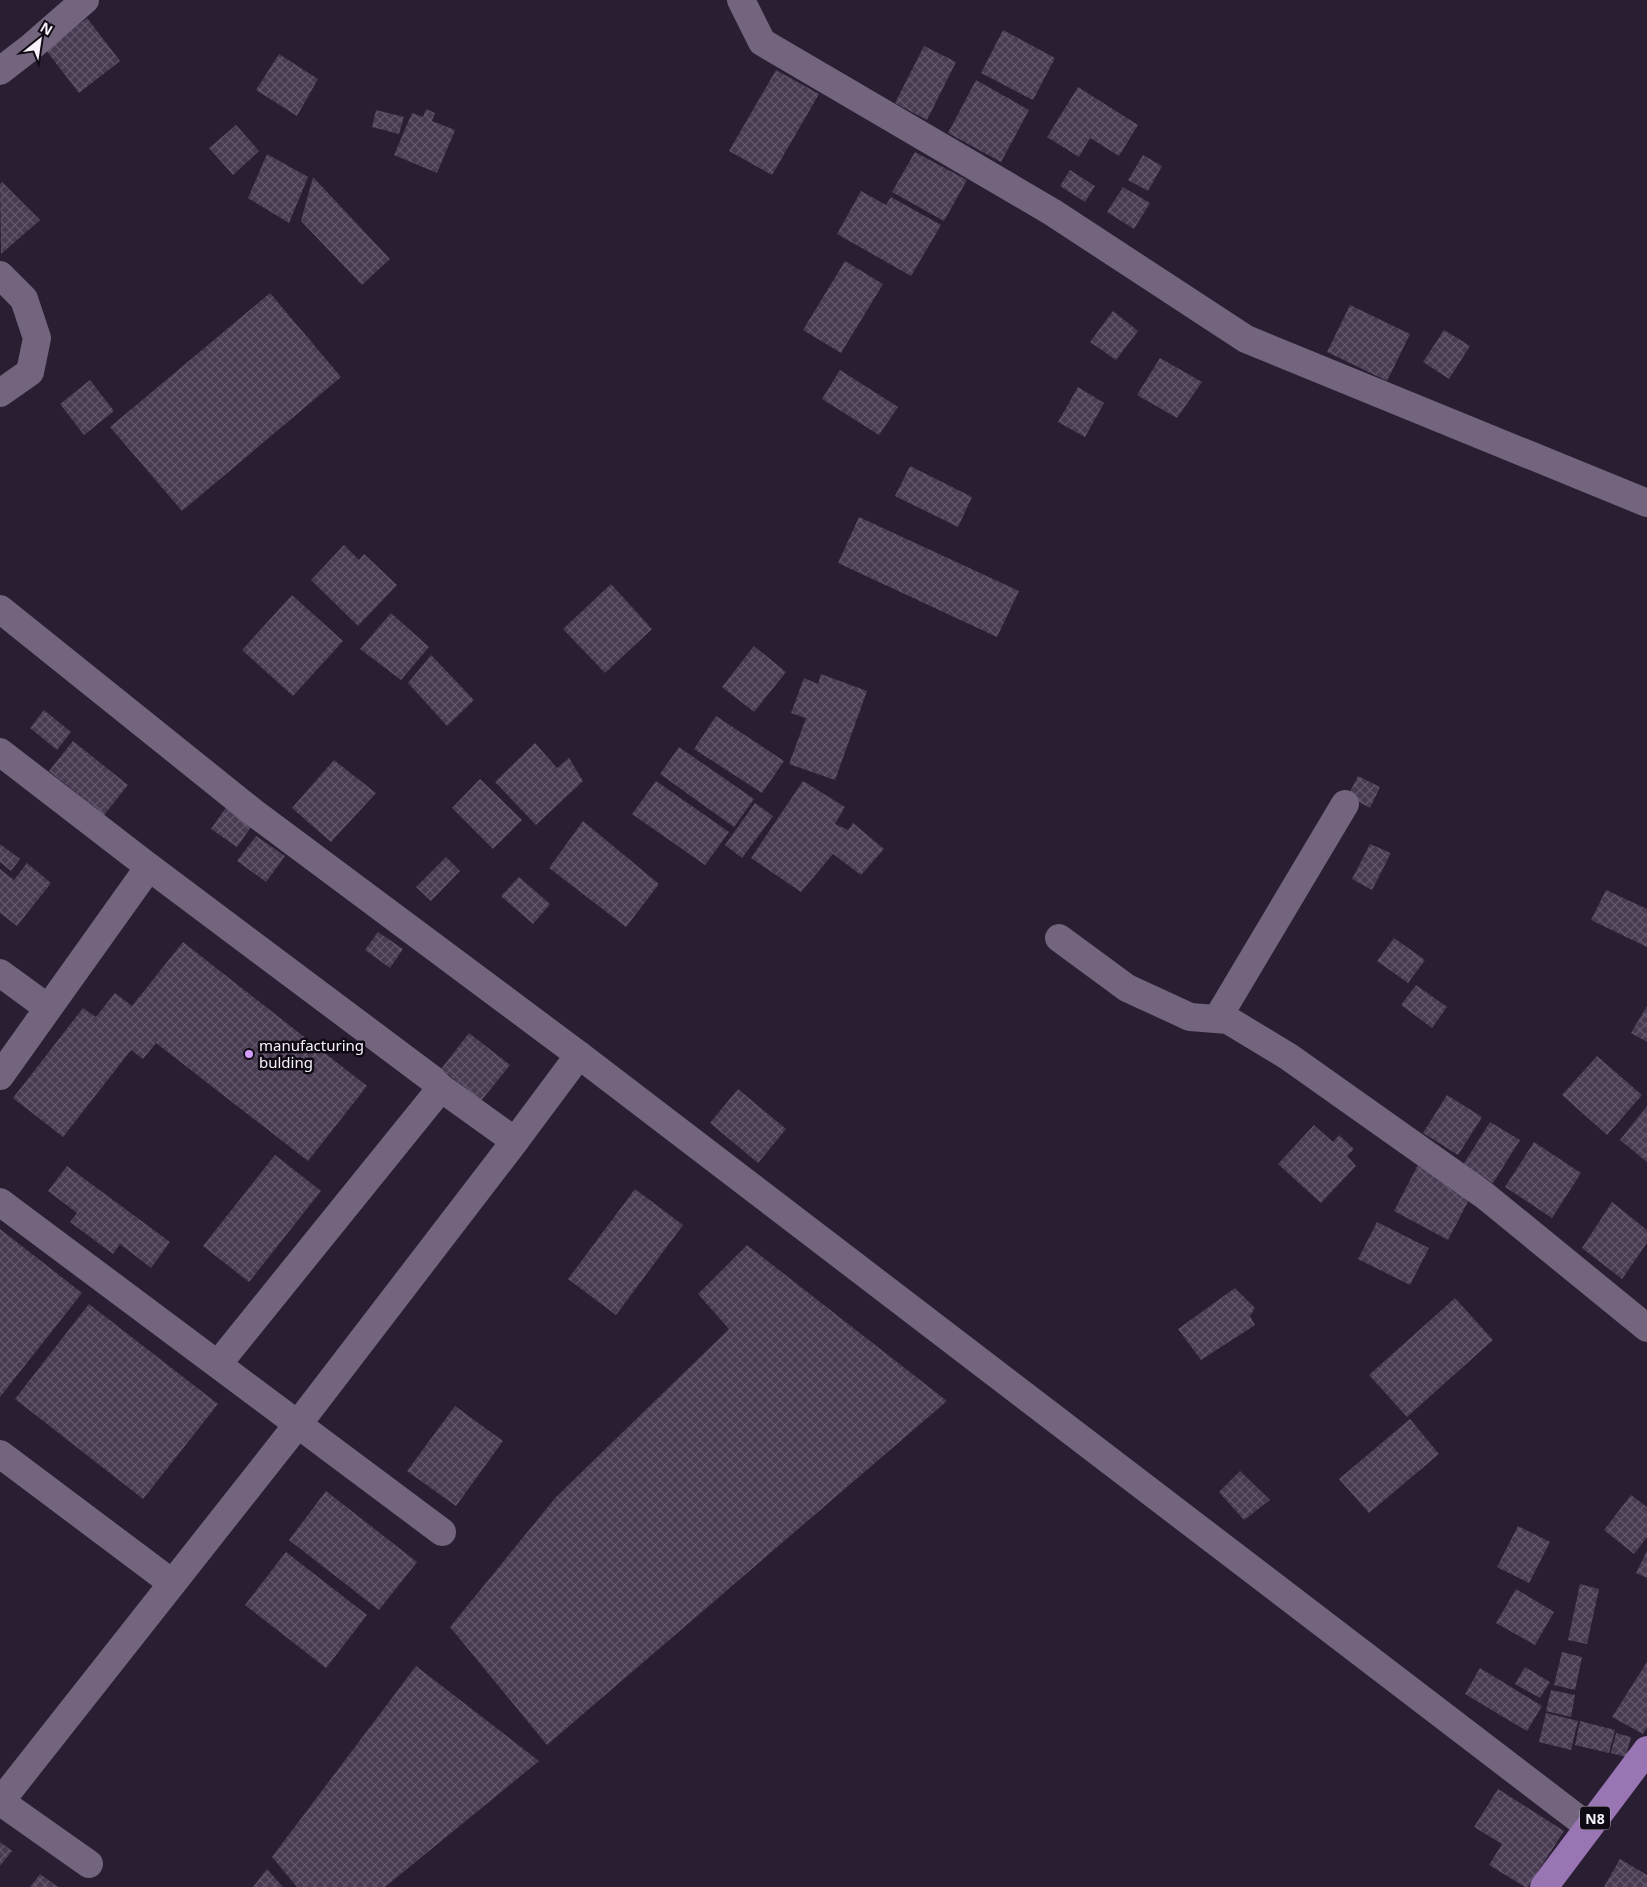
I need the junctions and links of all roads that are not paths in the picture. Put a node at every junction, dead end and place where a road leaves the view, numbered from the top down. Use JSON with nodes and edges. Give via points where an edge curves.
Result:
{"nodes":[{"id":1,"x":85,"y":0,"type":"edge"},
{"id":2,"x":741,"y":0,"type":"edge"},
{"id":3,"x":0,"y":71,"type":"edge"},
{"id":4,"x":0,"y":275,"type":"edge"},
{"id":5,"x":0,"y":393,"type":"edge"},
{"id":6,"x":1647,"y":503,"type":"edge"},
{"id":7,"x":0,"y":609,"type":"edge"},
{"id":8,"x":0,"y":752,"type":"edge"},
{"id":9,"x":1345,"y":804,"type":"dead end"},
{"id":10,"x":149,"y":867,"type":"junction"},
{"id":11,"x":1058,"y":938,"type":"dead end"},
{"id":12,"x":0,"y":972,"type":"edge"},
{"id":13,"x":48,"y":1008,"type":"junction"},
{"id":14,"x":1217,"y":1019,"type":"junction"},
{"id":15,"x":579,"y":1055,"type":"junction"},
{"id":16,"x":0,"y":1076,"type":"edge"},
{"id":17,"x":441,"y":1088,"type":"junction"},
{"id":18,"x":515,"y":1141,"type":"junction"},
{"id":19,"x":0,"y":1202,"type":"edge"},
{"id":20,"x":1647,"y":1328,"type":"edge"},
{"id":21,"x":218,"y":1364,"type":"junction"},
{"id":22,"x":298,"y":1424,"type":"junction"},
{"id":23,"x":0,"y":1454,"type":"edge"},
{"id":24,"x":442,"y":1532,"type":"dead end"},
{"id":25,"x":172,"y":1583,"type":"junction"},
{"id":26,"x":1647,"y":1750,"type":"edge"},
{"id":27,"x":0,"y":1802,"type":"edge"},
{"id":28,"x":1589,"y":1827,"type":"junction"},
{"id":29,"x":89,"y":1864,"type":"dead end"},
{"id":30,"x":1544,"y":1887,"type":"edge"}],
"edges":[{"from":1,"to":3,"type":"street"},
{"from":2,"to":6,"type":"street","via":[[762,42],[1052,212],[1246,339]]},
{"from":4,"to":5,"type":"street","via":[[24,299],[37,338],[30,372]]},
{"from":7,"to":15,"type":"street","via":[[253,812]]},
{"from":8,"to":10,"type":"street"},
{"from":9,"to":14,"type":"street"},
{"from":10,"to":13,"type":"street"},
{"from":10,"to":17,"type":"street","via":[[432,1078]]},
{"from":11,"to":14,"type":"street","via":[[1127,988],[1190,1017]]},
{"from":12,"to":13,"type":"street"},
{"from":13,"to":16,"type":"street"},
{"from":14,"to":20,"type":"street","via":[[1228,1020],[1288,1057],[1484,1195]]},
{"from":15,"to":18,"type":"street"},
{"from":15,"to":28,"type":"street"},
{"from":17,"to":18,"type":"street"},
{"from":17,"to":21,"type":"street"},
{"from":18,"to":22,"type":"street"},
{"from":19,"to":21,"type":"street"},
{"from":21,"to":22,"type":"street"},
{"from":22,"to":24,"type":"street"},
{"from":22,"to":25,"type":"street"},
{"from":23,"to":25,"type":"street"},
{"from":25,"to":27,"type":"street"},
{"from":26,"to":28,"type":"highway","number":"N8"},
{"from":27,"to":29,"type":"street"},
{"from":28,"to":30,"type":"highway","number":"N8"}]}
